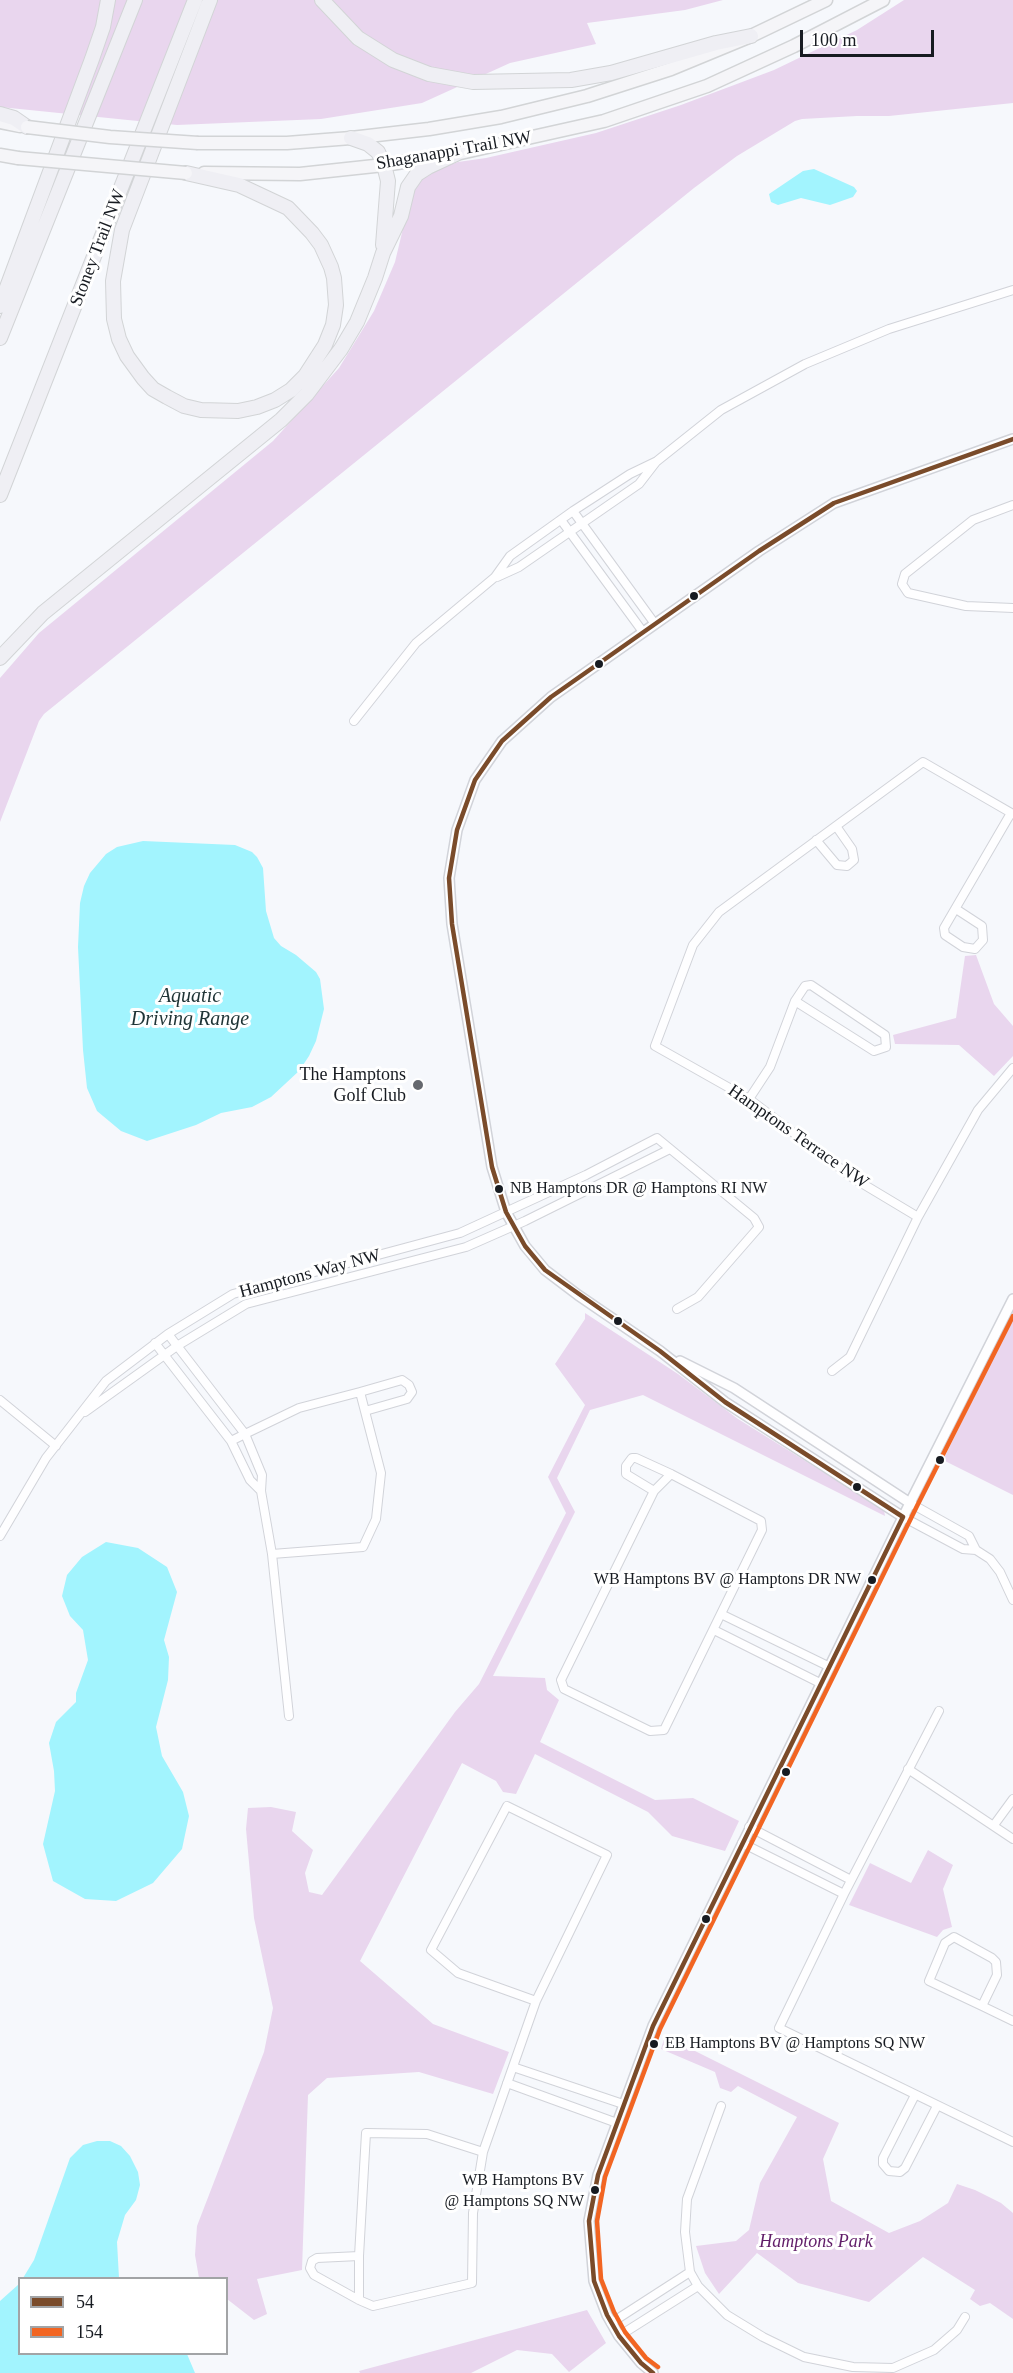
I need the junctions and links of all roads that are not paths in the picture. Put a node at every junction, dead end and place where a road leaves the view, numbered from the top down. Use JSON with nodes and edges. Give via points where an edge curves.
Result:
{"nodes":[{"id":1,"x":108,"y":0,"type":"edge"},
{"id":2,"x":135,"y":0,"type":"edge"},
{"id":3,"x":195,"y":0,"type":"edge"},
{"id":4,"x":210,"y":0,"type":"edge"},
{"id":5,"x":322,"y":0,"type":"edge"},
{"id":6,"x":826,"y":0,"type":"edge"},
{"id":7,"x":883,"y":0,"type":"edge"},
{"id":8,"x":751,"y":36,"type":"junction"},
{"id":9,"x":0,"y":114,"type":"edge"},
{"id":10,"x":0,"y":122,"type":"edge"},
{"id":11,"x":27,"y":127,"type":"junction"},
{"id":12,"x":351,"y":138,"type":"junction"},
{"id":13,"x":0,"y":154,"type":"edge"},
{"id":14,"x":456,"y":154,"type":"junction"},
{"id":15,"x":384,"y":165,"type":"junction"},
{"id":16,"x":186,"y":173,"type":"junction"},
{"id":17,"x":383,"y":253,"type":"junction"},
{"id":18,"x":1013,"y":290,"type":"edge"},
{"id":19,"x":0,"y":306,"type":"edge"},
{"id":20,"x":0,"y":338,"type":"edge"},
{"id":21,"x":1013,"y":439,"type":"edge"},
{"id":22,"x":657,"y":460,"type":"junction"},
{"id":23,"x":0,"y":495,"type":"edge"},
{"id":24,"x":1013,"y":505,"type":"edge"},
{"id":25,"x":573,"y":511,"type":"junction"},
{"id":26,"x":561,"y":520,"type":"junction"},
{"id":27,"x":582,"y":524,"type":"junction"},
{"id":28,"x":570,"y":531,"type":"junction"},
{"id":29,"x":495,"y":577,"type":"junction"},
{"id":30,"x":1013,"y":608,"type":"edge"},
{"id":31,"x":654,"y":624,"type":"junction"},
{"id":32,"x":643,"y":632,"type":"junction"},
{"id":33,"x":0,"y":658,"type":"edge"},
{"id":34,"x":354,"y":721,"type":"dead end"},
{"id":35,"x":1012,"y":814,"type":"edge"},
{"id":36,"x":836,"y":826,"type":"junction"},
{"id":37,"x":816,"y":840,"type":"junction"},
{"id":38,"x":956,"y":909,"type":"junction"},
{"id":39,"x":795,"y":1001,"type":"junction"},
{"id":40,"x":1012,"y":1072,"type":"edge"},
{"id":41,"x":749,"y":1099,"type":"junction"},
{"id":42,"x":670,"y":1149,"type":"junction"},
{"id":43,"x":586,"y":1175,"type":"junction"},
{"id":44,"x":592,"y":1189,"type":"junction"},
{"id":45,"x":506,"y":1212,"type":"junction"},
{"id":46,"x":918,"y":1217,"type":"junction"},
{"id":47,"x":514,"y":1226,"type":"junction"},
{"id":48,"x":328,"y":1269,"type":"junction"},
{"id":49,"x":331,"y":1281,"type":"junction"},
{"id":50,"x":1013,"y":1299,"type":"edge"},
{"id":51,"x":677,"y":1309,"type":"dead end"},
{"id":52,"x":168,"y":1334,"type":"junction"},
{"id":53,"x":155,"y":1343,"type":"junction"},
{"id":54,"x":177,"y":1346,"type":"junction"},
{"id":55,"x":660,"y":1351,"type":"junction"},
{"id":56,"x":165,"y":1356,"type":"junction"},
{"id":57,"x":832,"y":1371,"type":"dead end"},
{"id":58,"x":360,"y":1392,"type":"junction"},
{"id":59,"x":0,"y":1400,"type":"edge"},
{"id":60,"x":365,"y":1411,"type":"junction"},
{"id":61,"x":78,"y":1416,"type":"junction"},
{"id":62,"x":245,"y":1434,"type":"junction"},
{"id":63,"x":231,"y":1441,"type":"junction"},
{"id":64,"x":56,"y":1446,"type":"junction"},
{"id":65,"x":671,"y":1474,"type":"junction"},
{"id":66,"x":261,"y":1491,"type":"junction"},
{"id":67,"x":654,"y":1491,"type":"junction"},
{"id":68,"x":910,"y":1503,"type":"junction"},
{"id":69,"x":903,"y":1517,"type":"junction"},
{"id":70,"x":0,"y":1536,"type":"edge"},
{"id":71,"x":976,"y":1550,"type":"junction"},
{"id":72,"x":272,"y":1554,"type":"junction"},
{"id":73,"x":1013,"y":1600,"type":"edge"},
{"id":74,"x":723,"y":1615,"type":"junction"},
{"id":75,"x":714,"y":1630,"type":"junction"},
{"id":76,"x":830,"y":1668,"type":"junction"},
{"id":77,"x":822,"y":1684,"type":"junction"},
{"id":78,"x":939,"y":1711,"type":"dead end"},
{"id":79,"x":289,"y":1716,"type":"dead end"},
{"id":80,"x":908,"y":1769,"type":"junction"},
{"id":81,"x":1013,"y":1799,"type":"edge"},
{"id":82,"x":994,"y":1825,"type":"junction"},
{"id":83,"x":749,"y":1827,"type":"junction"},
{"id":84,"x":1013,"y":1839,"type":"edge"},
{"id":85,"x":742,"y":1842,"type":"junction"},
{"id":86,"x":851,"y":1880,"type":"junction"},
{"id":87,"x":844,"y":1894,"type":"junction"},
{"id":88,"x":536,"y":2001,"type":"junction"},
{"id":89,"x":982,"y":2006,"type":"junction"},
{"id":90,"x":1013,"y":2021,"type":"edge"},
{"id":91,"x":513,"y":2067,"type":"junction"},
{"id":92,"x":507,"y":2082,"type":"junction"},
{"id":93,"x":915,"y":2095,"type":"junction"},
{"id":94,"x":623,"y":2104,"type":"junction"},
{"id":95,"x":720,"y":2106,"type":"dead end"},
{"id":96,"x":937,"y":2106,"type":"junction"},
{"id":97,"x":617,"y":2124,"type":"junction"},
{"id":98,"x":1013,"y":2142,"type":"edge"},
{"id":99,"x":483,"y":2152,"type":"junction"},
{"id":100,"x":359,"y":2256,"type":"junction"},
{"id":101,"x":690,"y":2272,"type":"junction"},
{"id":102,"x":698,"y":2286,"type":"junction"},
{"id":103,"x":358,"y":2300,"type":"junction"},
{"id":104,"x":965,"y":2317,"type":"dead end"},
{"id":105,"x":611,"y":2323,"type":"junction"},
{"id":106,"x":619,"y":2336,"type":"junction"},
{"id":107,"x":653,"y":2373,"type":"edge"}],
"edges":[{"from":1,"to":19,"type":"highway","via":[[92,59]]},
{"from":2,"to":20,"type":"highway"},
{"from":3,"to":23,"type":"highway","name":"Stoney Trail NW"},
{"from":4,"to":16,"type":"highway","via":[[122,230],[113,281],[114,320],[127,356],[153,389],[184,406],[201,410],[257,407],[291,390],[326,345],[336,306],[331,267],[321,245],[288,208],[239,185]]},
{"from":5,"to":8,"type":"highway","via":[[358,38],[393,60],[429,74],[473,82],[571,80]]},
{"from":6,"to":8,"type":"main road","name":"Shaganappi Trail NW"},
{"from":7,"to":14,"type":"main road","name":"Shaganappi Trail NW","via":[[751,66],[657,105]]},
{"from":8,"to":12,"type":"main road","name":"Shaganappi Trail NW","via":[[661,72],[565,102],[474,122]]},
{"from":9,"to":11,"type":"highway"},
{"from":10,"to":11,"type":"main road","name":"Shaganappi Trail NW"},
{"from":11,"to":12,"type":"main road","name":"Shaganappi Trail NW","bridge":true,"via":[[198,143]]},
{"from":12,"to":15,"type":"highway","via":[[378,152]]},
{"from":13,"to":16,"type":"main road","name":"Shaganappi Trail NW","bridge":true},
{"from":14,"to":15,"type":"main road","name":"Shaganappi Trail NW"},
{"from":14,"to":17,"type":"highway","via":[[417,174],[408,187]]},
{"from":15,"to":16,"type":"main road","name":"Shaganappi Trail NW","via":[[300,174]]},
{"from":15,"to":17,"type":"highway","via":[[388,181]]},
{"from":17,"to":33,"type":"highway","via":[[353,328],[307,394],[43,613]]},
{"from":18,"to":22,"type":"street","via":[[889,329],[805,364],[721,410]]},
{"from":21,"to":31,"type":"street","via":[[834,503]]},
{"from":22,"to":25,"type":"street"},
{"from":22,"to":27,"type":"street","via":[[639,484]]},
{"from":24,"to":30,"type":"street","via":[[973,520],[905,574],[902,584],[908,593],[966,606]]},
{"from":25,"to":26,"type":"street"},
{"from":25,"to":27,"type":"street"},
{"from":26,"to":28,"type":"street"},
{"from":26,"to":29,"type":"street","via":[[510,556]]},
{"from":27,"to":28,"type":"street"},
{"from":27,"to":31,"type":"street"},
{"from":28,"to":29,"type":"street","via":[[519,567]]},
{"from":28,"to":32,"type":"street"},
{"from":29,"to":34,"type":"street","via":[[416,643]]},
{"from":31,"to":32,"type":"street"},
{"from":32,"to":45,"type":"street","via":[[551,697],[502,741],[475,780],[457,830],[450,878],[452,924],[492,1167]]},
{"from":35,"to":36,"type":"street","name":"Hamptons Terrace NW","via":[[923,762]]},
{"from":35,"to":38,"type":"street"},
{"from":36,"to":37,"type":"street","name":"Hamptons Terrace NW"},
{"from":36,"to":37,"type":"street","via":[[852,849],[854,860],[847,866],[837,865]]},
{"from":37,"to":41,"type":"street","name":"Hamptons Terrace NW","via":[[719,912],[693,945],[655,1046]]},
{"from":38,"to":38,"type":"street","via":[[944,928],[945,935],[963,947],[975,949],[983,940],[982,926]]},
{"from":39,"to":39,"type":"street","via":[[874,1051],[886,1047],[885,1035],[811,985],[805,986]]},
{"from":39,"to":41,"type":"street","via":[[770,1067]]},
{"from":40,"to":46,"type":"street","via":[[978,1110]]},
{"from":41,"to":46,"type":"street","name":"Hamptons Terrace NW","via":[[853,1178]]},
{"from":42,"to":43,"type":"street","name":"Hamptons Way NW","via":[[657,1138]]},
{"from":42,"to":44,"type":"street","name":"Hamptons Way NW"},
{"from":42,"to":51,"type":"street","via":[[754,1218],[759,1227],[698,1297]]},
{"from":43,"to":44,"type":"street"},
{"from":43,"to":45,"type":"street","name":"Hamptons Way NW"},
{"from":44,"to":47,"type":"street","name":"Hamptons Way NW"},
{"from":45,"to":47,"type":"street"},
{"from":45,"to":48,"type":"street","name":"Hamptons Way NW","via":[[460,1233]]},
{"from":46,"to":57,"type":"street","via":[[850,1357]]},
{"from":47,"to":49,"type":"street","name":"Hamptons Way NW","via":[[466,1246]]},
{"from":47,"to":55,"type":"street","via":[[545,1270]]},
{"from":48,"to":49,"type":"street"},
{"from":48,"to":52,"type":"street","name":"Hamptons Way NW","via":[[233,1294]]},
{"from":49,"to":54,"type":"street","name":"Hamptons Way NW","via":[[246,1304]]},
{"from":50,"to":68,"type":"street"},
{"from":52,"to":53,"type":"street","name":"Hamptons Way NW"},
{"from":52,"to":54,"type":"street"},
{"from":53,"to":56,"type":"street"},
{"from":53,"to":61,"type":"street","name":"Hamptons Way NW","via":[[106,1382]]},
{"from":54,"to":56,"type":"street","name":"Hamptons Way NW"},
{"from":54,"to":62,"type":"street"},
{"from":55,"to":68,"type":"street","via":[[734,1389]]},
{"from":55,"to":69,"type":"street","via":[[725,1402]]},
{"from":56,"to":61,"type":"street","name":"Hamptons Way NW"},
{"from":56,"to":63,"type":"street"},
{"from":58,"to":60,"type":"street"},
{"from":58,"to":60,"type":"street","via":[[402,1380],[412,1392],[407,1400]]},
{"from":58,"to":62,"type":"street","via":[[299,1408]]},
{"from":59,"to":64,"type":"street"},
{"from":60,"to":72,"type":"street","via":[[381,1473],[376,1519],[363,1547]]},
{"from":61,"to":64,"type":"street","name":"Hamptons Way NW"},
{"from":62,"to":63,"type":"street"},
{"from":62,"to":66,"type":"street","via":[[262,1475]]},
{"from":63,"to":66,"type":"street","via":[[250,1480]]},
{"from":64,"to":70,"type":"street","name":"Hamptons Way NW"},
{"from":65,"to":67,"type":"street"},
{"from":65,"to":67,"type":"street","via":[[636,1458],[628,1462],[629,1478]]},
{"from":65,"to":74,"type":"street","via":[[761,1521],[762,1530]]},
{"from":66,"to":72,"type":"street"},
{"from":67,"to":75,"type":"street","via":[[561,1680],[564,1689],[650,1731],[664,1730]]},
{"from":68,"to":69,"type":"street"},
{"from":68,"to":71,"type":"street","via":[[969,1536]]},
{"from":69,"to":71,"type":"street","via":[[963,1549]]},
{"from":69,"to":76,"type":"street"},
{"from":71,"to":73,"type":"street","via":[[1000,1572]]},
{"from":72,"to":79,"type":"street"},
{"from":74,"to":75,"type":"street"},
{"from":74,"to":76,"type":"street"},
{"from":75,"to":77,"type":"street"},
{"from":76,"to":77,"type":"street"},
{"from":77,"to":83,"type":"street"},
{"from":78,"to":80,"type":"street"},
{"from":80,"to":82,"type":"street"},
{"from":80,"to":86,"type":"street"},
{"from":81,"to":82,"type":"street"},
{"from":82,"to":84,"type":"street"},
{"from":83,"to":85,"type":"street"},
{"from":83,"to":86,"type":"street"},
{"from":85,"to":87,"type":"street"},
{"from":85,"to":94,"type":"street","via":[[653,2026]]},
{"from":86,"to":87,"type":"street"},
{"from":87,"to":93,"type":"street","via":[[779,2028]]},
{"from":88,"to":88,"type":"street","via":[[607,1855],[507,1806],[431,1950],[458,1973]]},
{"from":88,"to":91,"type":"street"},
{"from":89,"to":89,"type":"street","via":[[997,1975],[996,1962],[954,1937],[945,1943],[929,1981]]},
{"from":89,"to":90,"type":"street"},
{"from":91,"to":92,"type":"street"},
{"from":91,"to":94,"type":"street"},
{"from":92,"to":97,"type":"street"},
{"from":92,"to":99,"type":"street"},
{"from":93,"to":96,"type":"street"},
{"from":93,"to":96,"type":"street","via":[[883,2158],[889,2171],[900,2172],[905,2168]]},
{"from":94,"to":97,"type":"street"},
{"from":95,"to":101,"type":"street","via":[[687,2199],[685,2232]]},
{"from":96,"to":98,"type":"street"},
{"from":97,"to":105,"type":"street","via":[[598,2175],[589,2222],[594,2280]]},
{"from":99,"to":100,"type":"street","via":[[427,2134],[366,2133]]},
{"from":99,"to":103,"type":"street","via":[[473,2213],[472,2283],[380,2305]]},
{"from":100,"to":103,"type":"street"},
{"from":100,"to":103,"type":"street","via":[[316,2258],[310,2264],[314,2275]]},
{"from":101,"to":102,"type":"street"},
{"from":101,"to":105,"type":"street"},
{"from":102,"to":104,"type":"street","via":[[728,2315],[763,2337],[804,2357],[853,2367],[893,2368],[934,2349],[957,2330]]},
{"from":102,"to":106,"type":"street"},
{"from":105,"to":106,"type":"street"},
{"from":106,"to":107,"type":"street"}]}
